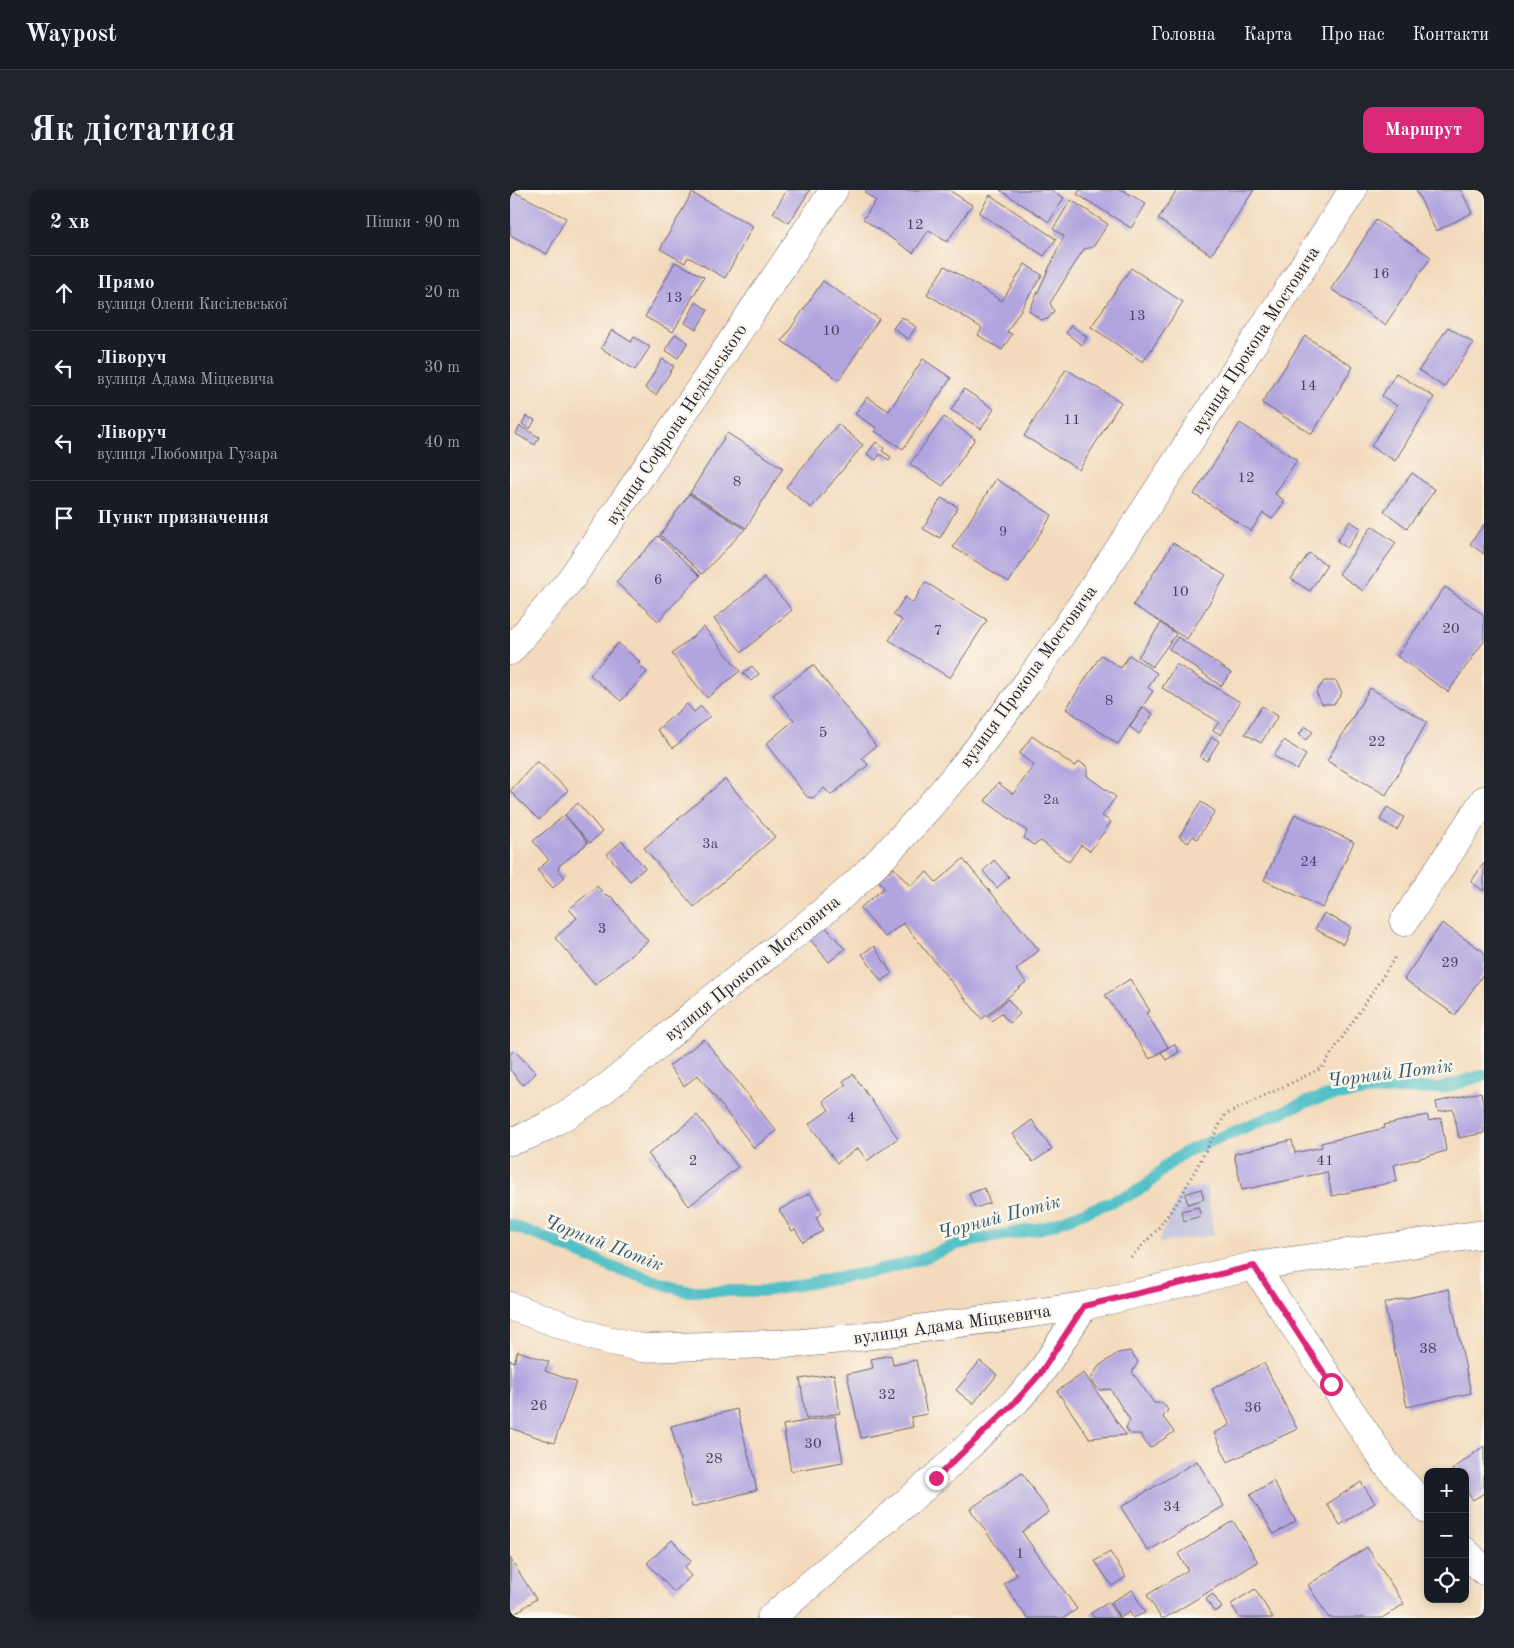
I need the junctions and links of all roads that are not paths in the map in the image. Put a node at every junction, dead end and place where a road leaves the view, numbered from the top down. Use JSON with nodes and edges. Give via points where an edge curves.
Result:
{"nodes":[{"id":1,"x":834,"y":190,"type":"edge"},
{"id":2,"x":1353,"y":190,"type":"edge"},
{"id":3,"x":510,"y":651,"type":"edge"},
{"id":4,"x":1484,"y":800,"type":"edge"},
{"id":5,"x":1404,"y":922,"type":"road end"},
{"id":6,"x":510,"y":1141,"type":"edge"},
{"id":7,"x":1484,"y":1234,"type":"edge"},
{"id":8,"x":1254,"y":1266,"type":"junction"},
{"id":9,"x":510,"y":1306,"type":"edge"},
{"id":10,"x":1084,"y":1306,"type":"junction"},
{"id":11,"x":1424,"y":1506,"type":"edge"},
{"id":12,"x":1469,"y":1555,"type":"edge"},
{"id":13,"x":1484,"y":1571,"type":"edge"},
{"id":14,"x":771,"y":1618,"type":"edge"}],
"edges":[{"from":1,"to":3,"type":"street","name":"вулиця Софрона Недільського","via":[[571,579]]},
{"from":2,"to":6,"type":"street","name":"вулиця Прокопа Мостовича","via":[[1111,561],[998,724],[886,855],[859,881],[695,1013],[602,1093],[528,1136]]},
{"from":4,"to":5,"type":"street"},
{"from":7,"to":8,"type":"street","name":"вулиця Адама Міцкевича"},
{"from":8,"to":10,"type":"street","name":"вулиця Адама Міцкевича"},
{"from":8,"to":11,"type":"street","via":[[1387,1465]]},
{"from":9,"to":10,"type":"street","name":"вулиця Адама Міцкевича","via":[[630,1347],[667,1349],[851,1338]]},
{"from":10,"to":14,"type":"street","via":[[1040,1374],[1016,1401],[936,1478]]},
{"from":12,"to":13,"type":"street"}]}
